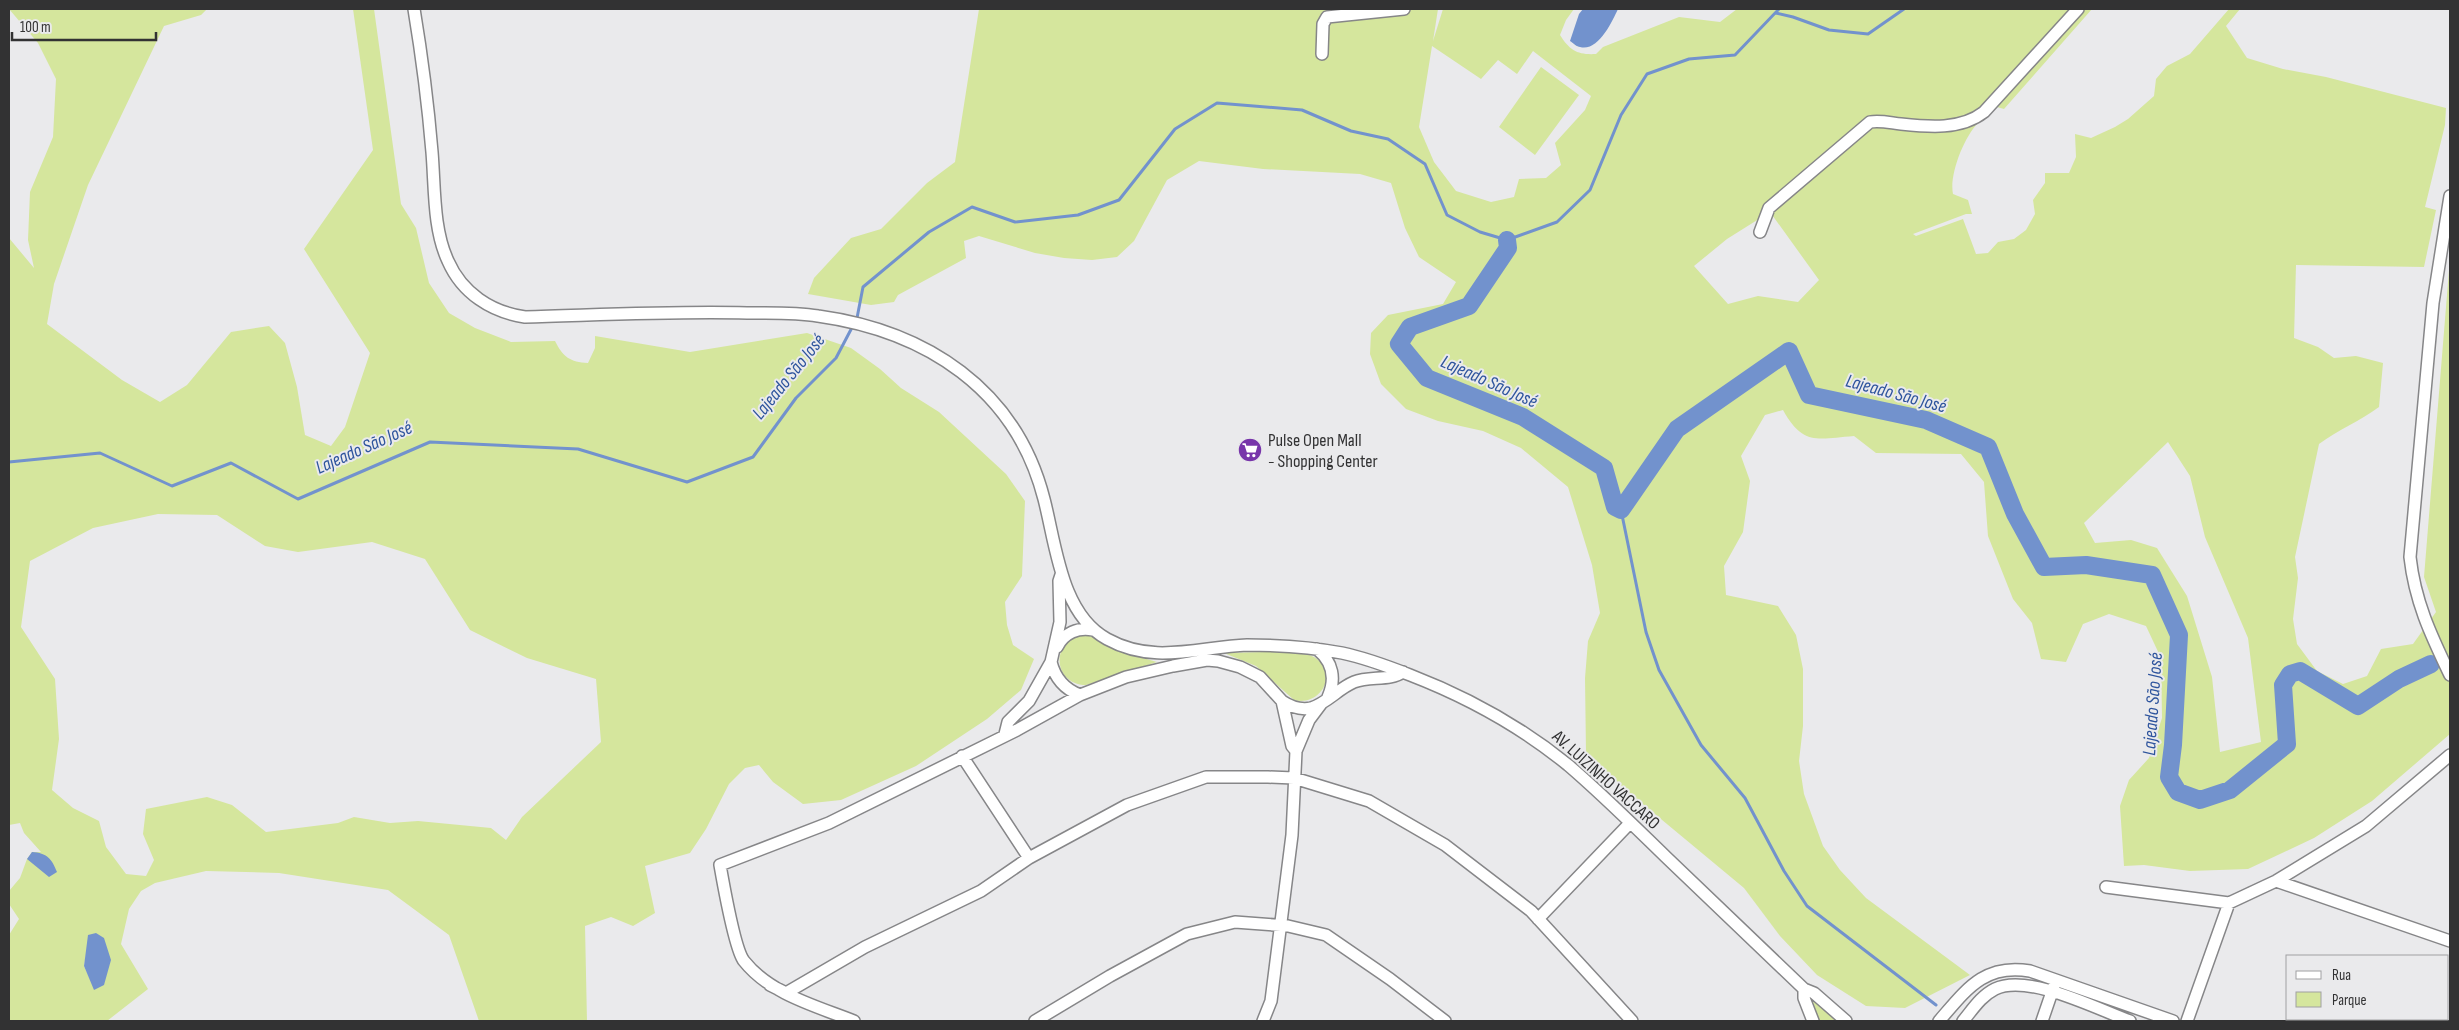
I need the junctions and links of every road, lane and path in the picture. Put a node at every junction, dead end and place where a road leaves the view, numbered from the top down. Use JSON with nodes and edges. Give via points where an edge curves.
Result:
{"nodes":[{"id":1,"x":414,"y":9,"type":"edge"},
{"id":2,"x":1404,"y":9,"type":"edge"},
{"id":3,"x":2078,"y":9,"type":"edge"},
{"id":4,"x":1322,"y":54,"type":"dead end"},
{"id":5,"x":2450,"y":196,"type":"edge"},
{"id":6,"x":1760,"y":232,"type":"dead end"},
{"id":7,"x":1061,"y":573,"type":"junction"},
{"id":8,"x":1093,"y":630,"type":"junction"},
{"id":9,"x":1056,"y":648,"type":"junction"},
{"id":10,"x":1317,"y":649,"type":"junction"},
{"id":11,"x":1051,"y":662,"type":"junction"},
{"id":12,"x":1403,"y":672,"type":"junction"},
{"id":13,"x":2450,"y":675,"type":"edge"},
{"id":14,"x":1080,"y":694,"type":"junction"},
{"id":15,"x":1282,"y":701,"type":"junction"},
{"id":16,"x":1324,"y":701,"type":"junction"},
{"id":17,"x":1006,"y":734,"type":"junction"},
{"id":18,"x":1296,"y":751,"type":"junction"},
{"id":19,"x":2450,"y":755,"type":"edge"},
{"id":20,"x":962,"y":756,"type":"junction"},
{"id":21,"x":1294,"y":778,"type":"junction"},
{"id":22,"x":1630,"y":823,"type":"junction"},
{"id":23,"x":1029,"y":858,"type":"junction"},
{"id":24,"x":2276,"y":881,"type":"junction"},
{"id":25,"x":2106,"y":886,"type":"dead end"},
{"id":26,"x":2229,"y":902,"type":"junction"},
{"id":27,"x":1538,"y":919,"type":"junction"},
{"id":28,"x":1280,"y":925,"type":"junction"},
{"id":29,"x":2450,"y":941,"type":"edge"},
{"id":30,"x":2003,"y":970,"type":"junction"},
{"id":31,"x":2056,"y":980,"type":"junction"},
{"id":32,"x":2005,"y":986,"type":"junction"},
{"id":33,"x":1804,"y":989,"type":"junction"},
{"id":34,"x":2052,"y":992,"type":"junction"},
{"id":35,"x":786,"y":994,"type":"junction"},
{"id":36,"x":854,"y":1021,"type":"edge"},
{"id":37,"x":1034,"y":1021,"type":"edge"},
{"id":38,"x":1262,"y":1021,"type":"edge"},
{"id":39,"x":1445,"y":1021,"type":"edge"},
{"id":40,"x":1632,"y":1021,"type":"edge"},
{"id":41,"x":1814,"y":1021,"type":"edge"},
{"id":42,"x":1846,"y":1021,"type":"edge"},
{"id":43,"x":1940,"y":1021,"type":"edge"},
{"id":44,"x":1963,"y":1021,"type":"edge"},
{"id":45,"x":2042,"y":1021,"type":"edge"},
{"id":46,"x":2130,"y":1021,"type":"edge"},
{"id":47,"x":2173,"y":1021,"type":"edge"},
{"id":48,"x":2187,"y":1021,"type":"edge"}],
"edges":[{"from":1,"to":7,"type":"street","via":[[424,69],[441,241],[454,273],[477,298],[494,309],[524,318],[706,312],[816,315],[858,324],[910,343],[951,364],[979,385],[1020,438],[1045,500]]},
{"from":2,"to":4,"type":"street","via":[[1327,18],[1323,24]]},
{"from":3,"to":6,"type":"street","via":[[1975,119],[1960,125],[1870,122],[1770,208]]},
{"from":5,"to":13,"type":"street","via":[[2433,303],[2410,557],[2419,606]]},
{"from":7,"to":8,"type":"street","via":[[1077,609]]},
{"from":7,"to":9,"type":"street"},
{"from":8,"to":9,"type":"street","via":[[1073,631]]},
{"from":8,"to":10,"type":"street","name":"AV. LUIZINHO VACCARO","via":[[1122,646],[1152,654],[1246,646]]},
{"from":9,"to":11,"type":"street"},
{"from":10,"to":12,"type":"street","name":"AV. LUIZINHO VACCARO","via":[[1368,659]]},
{"from":10,"to":16,"type":"street","via":[[1327,659],[1332,672],[1332,685]]},
{"from":11,"to":14,"type":"street","via":[[1059,681]]},
{"from":11,"to":17,"type":"street","via":[[1029,701],[1008,722]]},
{"from":12,"to":16,"type":"street","via":[[1396,677],[1375,677],[1355,682]]},
{"from":12,"to":22,"type":"street","name":"AV. LUIZINHO VACCARO","via":[[1455,694],[1526,734],[1573,770]]},
{"from":14,"to":15,"type":"street","via":[[1149,671],[1207,660],[1230,663],[1251,672],[1268,684]]},
{"from":14,"to":17,"type":"street"},
{"from":15,"to":16,"type":"street","via":[[1299,708],[1310,708]]},
{"from":15,"to":18,"type":"street","via":[[1292,746]]},
{"from":16,"to":18,"type":"street","via":[[1309,720]]},
{"from":17,"to":20,"type":"street"},
{"from":18,"to":21,"type":"street"},
{"from":19,"to":24,"type":"street","via":[[2366,826]]},
{"from":20,"to":23,"type":"street"},
{"from":20,"to":35,"type":"street","via":[[829,823],[720,865],[742,960],[770,986]]},
{"from":21,"to":23,"type":"street","via":[[1206,777],[1127,805]]},
{"from":21,"to":27,"type":"street","via":[[1369,801],[1445,845]]},
{"from":21,"to":28,"type":"street","via":[[1292,835]]},
{"from":22,"to":27,"type":"street"},
{"from":22,"to":33,"type":"street","name":"AV. LUIZINHO VACCARO"},
{"from":23,"to":35,"type":"street","via":[[981,891],[865,947]]},
{"from":24,"to":26,"type":"street"},
{"from":24,"to":29,"type":"street"},
{"from":25,"to":26,"type":"street"},
{"from":26,"to":48,"type":"street"},
{"from":27,"to":40,"type":"street"},
{"from":28,"to":37,"type":"street","via":[[1235,922],[1187,934]]},
{"from":28,"to":38,"type":"street","via":[[1270,1001]]},
{"from":28,"to":39,"type":"street","via":[[1326,935]]},
{"from":30,"to":31,"type":"street","via":[[2030,971]]},
{"from":30,"to":32,"type":"street"},
{"from":30,"to":43,"type":"street","via":[[1973,984]]},
{"from":31,"to":34,"type":"street"},
{"from":31,"to":47,"type":"street"},
{"from":32,"to":34,"type":"street","via":[[2023,984]]},
{"from":32,"to":44,"type":"street","via":[[1982,998]]},
{"from":33,"to":41,"type":"street","via":[[1804,998]]},
{"from":33,"to":42,"type":"street","name":"AV. LUIZINHO VACCARO","via":[[1814,993]]},
{"from":34,"to":45,"type":"street"},
{"from":34,"to":46,"type":"street"},
{"from":35,"to":36,"type":"street"}]}
